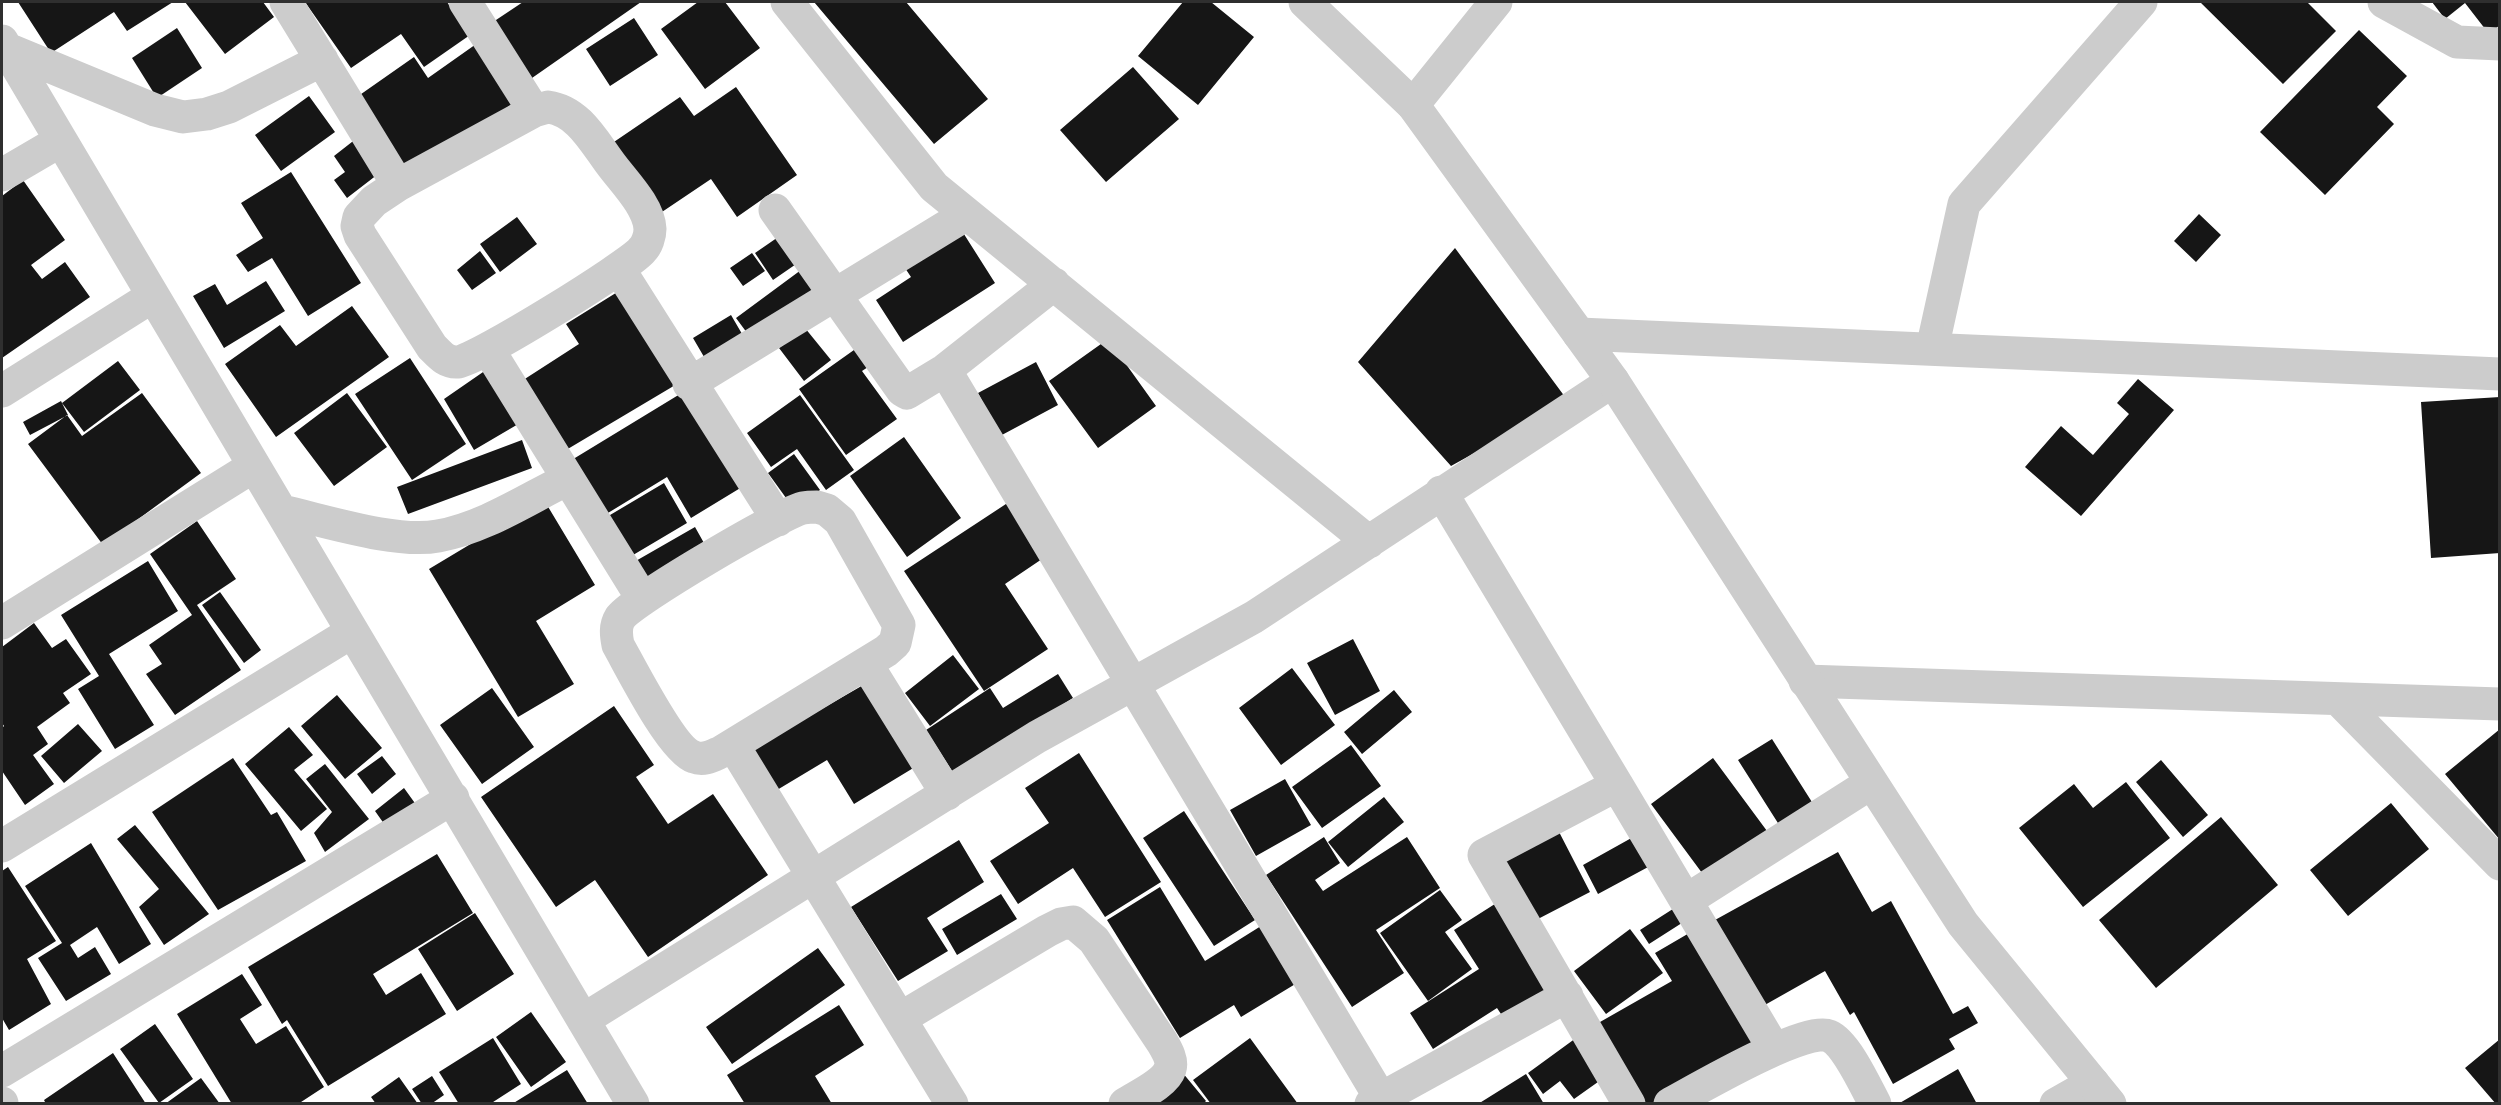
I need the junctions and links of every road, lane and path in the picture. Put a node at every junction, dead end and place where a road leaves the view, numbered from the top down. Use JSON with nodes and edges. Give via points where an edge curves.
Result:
{"nodes":[{"id":1,"x":286,"y":2,"type":"edge"},
{"id":2,"x":465,"y":2,"type":"edge"},
{"id":3,"x":787,"y":2,"type":"edge"},
{"id":4,"x":1305,"y":2,"type":"edge"},
{"id":5,"x":1496,"y":2,"type":"edge"},
{"id":6,"x":2141,"y":2,"type":"edge"},
{"id":7,"x":2384,"y":2,"type":"edge"},
{"id":8,"x":3,"y":44,"type":"edge"},
{"id":9,"x":2499,"y":44,"type":"edge"},
{"id":10,"x":322,"y":60,"type":"junction"},
{"id":11,"x":1413,"y":105,"type":"junction"},
{"id":12,"x":534,"y":111,"type":"junction"},
{"id":13,"x":60,"y":141,"type":"junction"},
{"id":14,"x":2,"y":175,"type":"edge"},
{"id":15,"x":398,"y":185,"type":"junction"},
{"id":16,"x":775,"y":210,"type":"dead end"},
{"id":17,"x":967,"y":214,"type":"junction"},
{"id":18,"x":619,"y":269,"type":"junction"},
{"id":19,"x":1054,"y":284,"type":"junction"},
{"id":20,"x":835,"y":294,"type":"junction"},
{"id":21,"x":153,"y":296,"type":"junction"},
{"id":22,"x":1579,"y":334,"type":"junction"},
{"id":23,"x":488,"y":349,"type":"junction"},
{"id":24,"x":1932,"y":349,"type":"junction"},
{"id":25,"x":945,"y":370,"type":"junction"},
{"id":26,"x":2499,"y":374,"type":"edge"},
{"id":27,"x":1612,"y":381,"type":"junction"},
{"id":28,"x":689,"y":384,"type":"junction"},
{"id":29,"x":2,"y":391,"type":"edge"},
{"id":30,"x":254,"y":466,"type":"junction"},
{"id":31,"x":568,"y":479,"type":"junction"},
{"id":32,"x":1441,"y":492,"type":"junction"},
{"id":33,"x":280,"y":511,"type":"junction"},
{"id":34,"x":778,"y":520,"type":"junction"},
{"id":35,"x":1370,"y":542,"type":"junction"},
{"id":36,"x":642,"y":598,"type":"junction"},
{"id":37,"x":2,"y":623,"type":"edge"},
{"id":38,"x":352,"y":632,"type":"junction"},
{"id":39,"x":867,"y":664,"type":"junction"},
{"id":40,"x":1805,"y":681,"type":"junction"},
{"id":41,"x":1132,"y":684,"type":"junction"},
{"id":42,"x":2338,"y":699,"type":"junction"},
{"id":43,"x":2499,"y":704,"type":"edge"},
{"id":44,"x":733,"y":745,"type":"junction"},
{"id":45,"x":1871,"y":783,"type":"junction"},
{"id":46,"x":1617,"y":785,"type":"junction"},
{"id":47,"x":947,"y":794,"type":"junction"},
{"id":48,"x":453,"y":798,"type":"junction"},
{"id":49,"x":2,"y":846,"type":"edge"},
{"id":50,"x":2499,"y":864,"type":"edge"},
{"id":51,"x":815,"y":875,"type":"junction"},
{"id":52,"x":1687,"y":900,"type":"junction"},
{"id":53,"x":1567,"y":996,"type":"junction"},
{"id":54,"x":901,"y":1018,"type":"junction"},
{"id":55,"x":583,"y":1020,"type":"junction"},
{"id":56,"x":1774,"y":1049,"type":"junction"},
{"id":57,"x":2,"y":1071,"type":"edge"},
{"id":58,"x":2102,"y":1093,"type":"edge"},
{"id":59,"x":1379,"y":1102,"type":"edge"},
{"id":60,"x":633,"y":1104,"type":"edge"},
{"id":61,"x":952,"y":1104,"type":"edge"},
{"id":62,"x":1125,"y":1104,"type":"edge"},
{"id":63,"x":1629,"y":1104,"type":"edge"},
{"id":64,"x":1670,"y":1104,"type":"edge"},
{"id":65,"x":1875,"y":1104,"type":"edge"},
{"id":66,"x":2056,"y":1104,"type":"edge"}],
"edges":[{"from":1,"to":10,"type":"street"},
{"from":2,"to":12,"type":"street"},
{"from":3,"to":17,"type":"street","via":[[934,187]]},
{"from":4,"to":11,"type":"street"},
{"from":5,"to":11,"type":"street"},
{"from":6,"to":24,"type":"street","via":[[1964,204]]},
{"from":7,"to":9,"type":"street","via":[[2457,42]]},
{"from":8,"to":10,"type":"street","via":[[156,110],[183,117],[229,107]]},
{"from":8,"to":13,"type":"street"},
{"from":10,"to":15,"type":"street"},
{"from":11,"to":22,"type":"street"},
{"from":12,"to":15,"type":"street"},
{"from":12,"to":18,"type":"street","via":[[561,109],[579,122],[646,214],[648,241]]},
{"from":13,"to":14,"type":"street"},
{"from":13,"to":21,"type":"street"},
{"from":15,"to":23,"type":"street","via":[[364,210],[357,226],[360,235],[443,358],[461,362]]},
{"from":16,"to":20,"type":"street"},
{"from":17,"to":19,"type":"street"},
{"from":17,"to":20,"type":"street"},
{"from":18,"to":23,"type":"street"},
{"from":18,"to":28,"type":"street"},
{"from":19,"to":25,"type":"street"},
{"from":19,"to":35,"type":"street"},
{"from":20,"to":25,"type":"street","via":[[902,390],[912,391]]},
{"from":20,"to":28,"type":"street"},
{"from":21,"to":29,"type":"street"},
{"from":21,"to":30,"type":"street"},
{"from":22,"to":24,"type":"street"},
{"from":22,"to":27,"type":"street"},
{"from":23,"to":31,"type":"street"},
{"from":24,"to":26,"type":"street"},
{"from":25,"to":41,"type":"street"},
{"from":27,"to":32,"type":"street"},
{"from":27,"to":40,"type":"street"},
{"from":28,"to":34,"type":"street"},
{"from":30,"to":33,"type":"street"},
{"from":30,"to":37,"type":"street"},
{"from":31,"to":33,"type":"street","via":[[473,526],[437,536],[372,531]]},
{"from":31,"to":36,"type":"street"},
{"from":32,"to":35,"type":"street"},
{"from":32,"to":46,"type":"street"},
{"from":33,"to":38,"type":"street"},
{"from":34,"to":36,"type":"street"},
{"from":34,"to":39,"type":"street","via":[[803,508],[817,507],[840,521],[899,625],[895,642]]},
{"from":35,"to":41,"type":"street","via":[[1254,618]]},
{"from":36,"to":44,"type":"street","via":[[620,619],[615,634],[670,734],[692,757],[704,759]]},
{"from":38,"to":48,"type":"street"},
{"from":38,"to":49,"type":"street"},
{"from":39,"to":44,"type":"street"},
{"from":39,"to":47,"type":"street"},
{"from":40,"to":42,"type":"street"},
{"from":40,"to":45,"type":"street"},
{"from":41,"to":47,"type":"street"},
{"from":41,"to":59,"type":"street"},
{"from":42,"to":43,"type":"street"},
{"from":42,"to":50,"type":"street"},
{"from":44,"to":51,"type":"street"},
{"from":45,"to":52,"type":"street"},
{"from":45,"to":58,"type":"street","via":[[1963,924]]},
{"from":46,"to":52,"type":"street"},
{"from":46,"to":53,"type":"street","via":[[1484,855]]},
{"from":47,"to":51,"type":"street"},
{"from":48,"to":55,"type":"street"},
{"from":48,"to":57,"type":"street"},
{"from":51,"to":54,"type":"street"},
{"from":51,"to":55,"type":"street"},
{"from":52,"to":56,"type":"street"},
{"from":53,"to":59,"type":"street"},
{"from":53,"to":63,"type":"street"},
{"from":54,"to":61,"type":"street"},
{"from":54,"to":62,"type":"street","via":[[1047,931],[1072,922],[1095,940],[1170,1060],[1170,1070],[1161,1080]]},
{"from":55,"to":60,"type":"street"},
{"from":56,"to":64,"type":"street"},
{"from":56,"to":65,"type":"street","via":[[1810,1036],[1828,1035],[1842,1047]]},
{"from":58,"to":66,"type":"street"}]}
